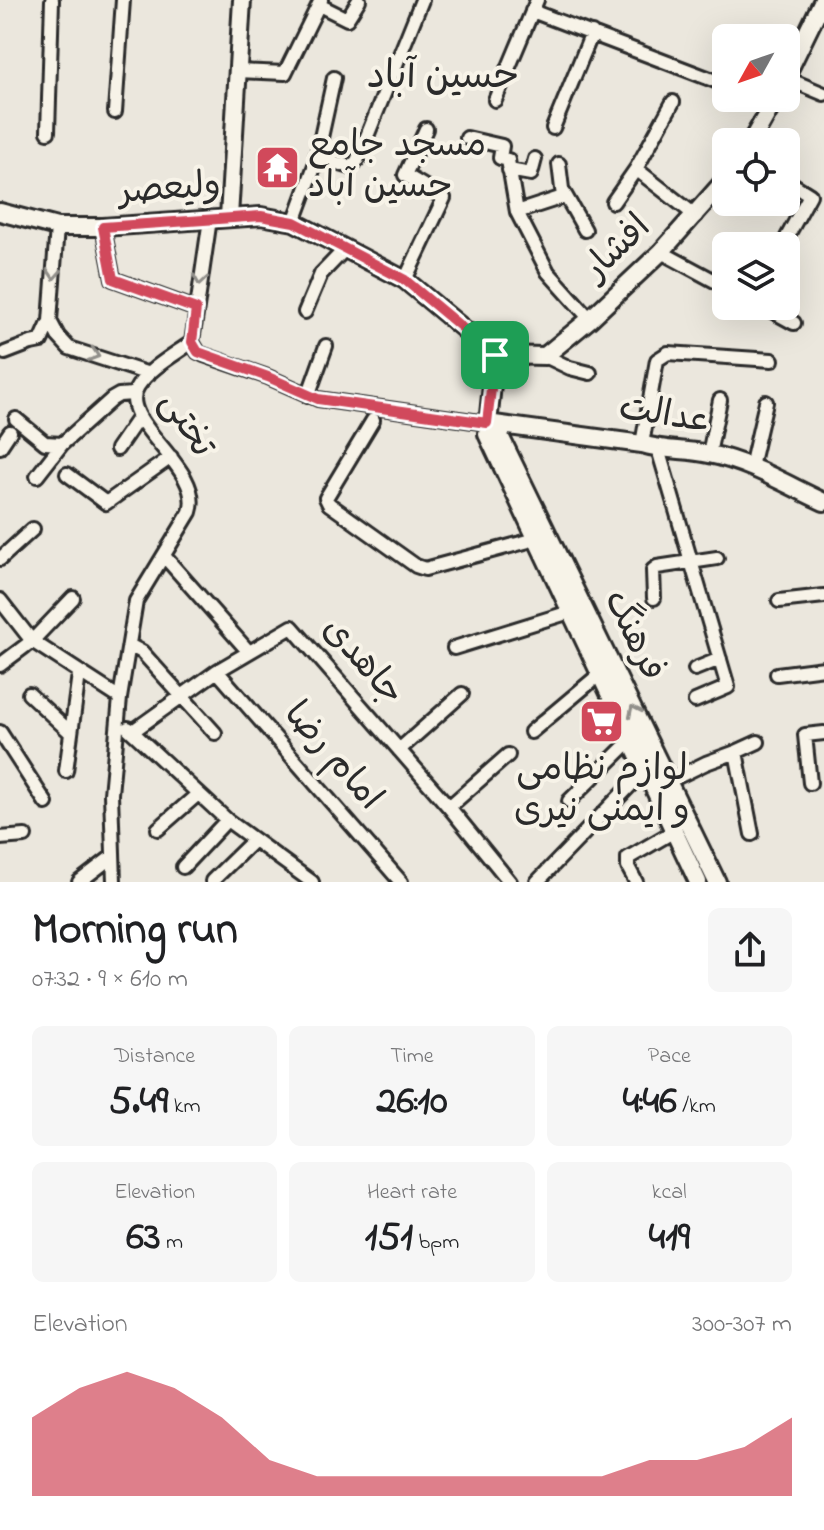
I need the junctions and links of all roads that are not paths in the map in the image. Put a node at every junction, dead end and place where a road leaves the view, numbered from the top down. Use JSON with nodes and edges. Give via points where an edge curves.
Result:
{"nodes":[{"id":1,"x":52,"y":0,"type":"edge"},
{"id":2,"x":123,"y":0,"type":"edge"},
{"id":3,"x":242,"y":0,"type":"edge"},
{"id":4,"x":359,"y":0,"type":"edge"},
{"id":5,"x":422,"y":0,"type":"edge"},
{"id":6,"x":823,"y":0,"type":"edge"},
{"id":7,"x":320,"y":2,"type":"edge"},
{"id":8,"x":534,"y":5,"type":"edge"},
{"id":9,"x":592,"y":33,"type":"junction"},
{"id":10,"x":800,"y":48,"type":"edge"},
{"id":11,"x":238,"y":71,"type":"junction"},
{"id":12,"x":334,"y":78,"type":"dead end"},
{"id":13,"x":712,"y":80,"type":"edge"},
{"id":14,"x":800,"y":83,"type":"edge"},
{"id":15,"x":824,"y":94,"type":"edge"},
{"id":16,"x":495,"y":100,"type":"dead end"},
{"id":17,"x":673,"y":102,"type":"dead end"},
{"id":18,"x":115,"y":112,"type":"dead end"},
{"id":19,"x":553,"y":128,"type":"dead end"},
{"id":20,"x":426,"y":129,"type":"dead end"},
{"id":21,"x":48,"y":132,"type":"dead end"},
{"id":22,"x":467,"y":138,"type":"dead end"},
{"id":23,"x":316,"y":157,"type":"junction"},
{"id":24,"x":535,"y":159,"type":"dead end"},
{"id":25,"x":559,"y":164,"type":"dead end"},
{"id":26,"x":636,"y":169,"type":"junction"},
{"id":27,"x":509,"y":170,"type":"junction"},
{"id":28,"x":800,"y":189,"type":"edge"},
{"id":29,"x":564,"y":193,"type":"junction"},
{"id":30,"x":712,"y":196,"type":"edge"},
{"id":31,"x":613,"y":202,"type":"dead end"},
{"id":32,"x":0,"y":212,"type":"edge"},
{"id":33,"x":517,"y":212,"type":"junction"},
{"id":34,"x":800,"y":213,"type":"edge"},
{"id":35,"x":696,"y":216,"type":"junction"},
{"id":36,"x":229,"y":217,"type":"junction"},
{"id":37,"x":210,"y":219,"type":"junction"},
{"id":38,"x":294,"y":222,"type":"junction"},
{"id":39,"x":57,"y":227,"type":"junction"},
{"id":40,"x":103,"y":227,"type":"junction"},
{"id":41,"x":585,"y":230,"type":"dead end"},
{"id":42,"x":345,"y":249,"type":"junction"},
{"id":43,"x":661,"y":252,"type":"junction"},
{"id":44,"x":712,"y":279,"type":"edge"},
{"id":45,"x":405,"y":280,"type":"junction"},
{"id":46,"x":196,"y":309,"type":"junction"},
{"id":47,"x":305,"y":312,"type":"dead end"},
{"id":48,"x":590,"y":319,"type":"junction"},
{"id":49,"x":789,"y":320,"type":"edge"},
{"id":50,"x":50,"y":321,"type":"junction"},
{"id":51,"x":794,"y":323,"type":"dead end"},
{"id":52,"x":192,"y":342,"type":"junction"},
{"id":53,"x":326,"y":346,"type":"dead end"},
{"id":54,"x":5,"y":353,"type":"dead end"},
{"id":55,"x":495,"y":355,"type":"junction"},
{"id":56,"x":545,"y":356,"type":"junction"},
{"id":57,"x":772,"y":360,"type":"dead end"},
{"id":58,"x":590,"y":373,"type":"dead end"},
{"id":59,"x":149,"y":374,"type":"junction"},
{"id":60,"x":133,"y":394,"type":"junction"},
{"id":61,"x":308,"y":396,"type":"junction"},
{"id":62,"x":720,"y":400,"type":"dead end"},
{"id":63,"x":766,"y":402,"type":"dead end"},
{"id":64,"x":139,"y":417,"type":"junction"},
{"id":65,"x":16,"y":419,"type":"dead end"},
{"id":66,"x":373,"y":420,"type":"dead end"},
{"id":67,"x":487,"y":423,"type":"junction"},
{"id":68,"x":10,"y":432,"type":"dead end"},
{"id":69,"x":62,"y":444,"type":"junction"},
{"id":70,"x":642,"y":444,"type":"junction"},
{"id":71,"x":0,"y":447,"type":"edge"},
{"id":72,"x":117,"y":449,"type":"dead end"},
{"id":73,"x":658,"y":449,"type":"junction"},
{"id":74,"x":709,"y":454,"type":"junction"},
{"id":75,"x":171,"y":457,"type":"junction"},
{"id":76,"x":751,"y":467,"type":"junction"},
{"id":77,"x":67,"y":474,"type":"dead end"},
{"id":78,"x":37,"y":476,"type":"dead end"},
{"id":79,"x":824,"y":502,"type":"edge"},
{"id":80,"x":33,"y":529,"type":"dead end"},
{"id":81,"x":536,"y":539,"type":"junction"},
{"id":82,"x":164,"y":556,"type":"junction"},
{"id":83,"x":717,"y":558,"type":"dead end"},
{"id":84,"x":0,"y":559,"type":"edge"},
{"id":85,"x":691,"y":562,"type":"junction"},
{"id":86,"x":824,"y":596,"type":"edge"},
{"id":87,"x":73,"y":598,"type":"dead end"},
{"id":88,"x":654,"y":598,"type":"dead end"},
{"id":89,"x":0,"y":600,"type":"edge"},
{"id":90,"x":779,"y":601,"type":"dead end"},
{"id":91,"x":570,"y":612,"type":"junction"},
{"id":92,"x":32,"y":641,"type":"junction"},
{"id":93,"x":129,"y":645,"type":"junction"},
{"id":94,"x":454,"y":648,"type":"dead end"},
{"id":95,"x":249,"y":652,"type":"junction"},
{"id":96,"x":720,"y":659,"type":"junction"},
{"id":97,"x":0,"y":665,"type":"edge"},
{"id":98,"x":824,"y":668,"type":"edge"},
{"id":99,"x":695,"y":669,"type":"dead end"},
{"id":100,"x":217,"y":671,"type":"junction"},
{"id":101,"x":79,"y":674,"type":"junction"},
{"id":102,"x":600,"y":674,"type":"junction"},
{"id":103,"x":777,"y":674,"type":"dead end"},
{"id":104,"x":29,"y":694,"type":"dead end"},
{"id":105,"x":462,"y":694,"type":"dead end"},
{"id":106,"x":183,"y":696,"type":"junction"},
{"id":107,"x":120,"y":698,"type":"junction"},
{"id":108,"x":695,"y":701,"type":"dead end"},
{"id":109,"x":118,"y":724,"type":"junction"},
{"id":110,"x":133,"y":731,"type":"junction"},
{"id":111,"x":0,"y":732,"type":"edge"},
{"id":112,"x":531,"y":732,"type":"dead end"},
{"id":113,"x":71,"y":733,"type":"junction"},
{"id":114,"x":215,"y":733,"type":"dead end"},
{"id":115,"x":824,"y":733,"type":"edge"},
{"id":116,"x":632,"y":739,"type":"junction"},
{"id":117,"x":758,"y":742,"type":"dead end"},
{"id":118,"x":399,"y":750,"type":"junction"},
{"id":119,"x":736,"y":752,"type":"junction"},
{"id":120,"x":508,"y":755,"type":"dead end"},
{"id":121,"x":646,"y":769,"type":"junction"},
{"id":122,"x":66,"y":771,"type":"dead end"},
{"id":123,"x":669,"y":781,"type":"junction"},
{"id":124,"x":810,"y":783,"type":"dead end"},
{"id":125,"x":198,"y":794,"type":"junction"},
{"id":126,"x":569,"y":801,"type":"dead end"},
{"id":127,"x":46,"y":803,"type":"dead end"},
{"id":128,"x":449,"y":807,"type":"junction"},
{"id":129,"x":227,"y":820,"type":"junction"},
{"id":130,"x":158,"y":829,"type":"dead end"},
{"id":131,"x":676,"y":830,"type":"junction"},
{"id":132,"x":752,"y":834,"type":"dead end"},
{"id":133,"x":25,"y":836,"type":"dead end"},
{"id":134,"x":0,"y":838,"type":"edge"},
{"id":135,"x":254,"y":840,"type":"junction"},
{"id":136,"x":113,"y":856,"type":"junction"},
{"id":137,"x":183,"y":867,"type":"dead end"},
{"id":138,"x":212,"y":881,"type":"edge"},
{"id":139,"x":79,"y":882,"type":"edge"},
{"id":140,"x":114,"y":882,"type":"edge"},
{"id":141,"x":312,"y":882,"type":"edge"},
{"id":142,"x":401,"y":882,"type":"edge"},
{"id":143,"x":510,"y":882,"type":"edge"},
{"id":144,"x":537,"y":882,"type":"edge"},
{"id":145,"x":636,"y":882,"type":"edge"},
{"id":146,"x":698,"y":882,"type":"edge"},
{"id":147,"x":717,"y":882,"type":"edge"}],
"edges":[{"from":1,"to":21,"type":"street"},
{"from":2,"to":18,"type":"street"},
{"from":3,"to":11,"type":"street"},
{"from":4,"to":7,"type":"street","via":[[347,19]]},
{"from":5,"to":23,"type":"street","via":[[357,161],[351,167]]},
{"from":6,"to":10,"type":"street"},
{"from":7,"to":11,"type":"street","via":[[285,73]]},
{"from":8,"to":9,"type":"street"},
{"from":8,"to":16,"type":"street"},
{"from":9,"to":13,"type":"street"},
{"from":9,"to":19,"type":"street"},
{"from":11,"to":36,"type":"street"},
{"from":12,"to":23,"type":"street"},
{"from":14,"to":15,"type":"street"},
{"from":17,"to":26,"type":"street"},
{"from":20,"to":45,"type":"street","via":[[405,175],[444,198]]},
{"from":22,"to":27,"type":"street","via":[[502,146],[500,158],[508,160]]},
{"from":23,"to":38,"type":"street"},
{"from":24,"to":27,"type":"street","via":[[531,174]]},
{"from":25,"to":29,"type":"street"},
{"from":26,"to":31,"type":"street"},
{"from":26,"to":35,"type":"street"},
{"from":27,"to":33,"type":"street"},
{"from":28,"to":34,"type":"street","via":[[810,195]]},
{"from":29,"to":33,"type":"street"},
{"from":29,"to":41,"type":"street"},
{"from":30,"to":35,"type":"street","name":"افشار"},
{"from":32,"to":39,"type":"street","name":"ولیعصر"},
{"from":33,"to":48,"type":"street","via":[[548,272]]},
{"from":35,"to":43,"type":"street","name":"افشار"},
{"from":36,"to":37,"type":"street","name":"ولیعصر"},
{"from":36,"to":38,"type":"street","name":"ولیعصر"},
{"from":37,"to":40,"type":"street","name":"ولیعصر"},
{"from":37,"to":46,"type":"street","one_way":true},
{"from":38,"to":42,"type":"street","name":"ولیعصر"},
{"from":39,"to":40,"type":"street","name":"ولیعصر"},
{"from":39,"to":50,"type":"street","one_way":true},
{"from":40,"to":46,"type":"street","via":[[113,279]]},
{"from":42,"to":45,"type":"street","name":"ولیعصر"},
{"from":42,"to":47,"type":"street","via":[[321,274]]},
{"from":43,"to":44,"type":"street"},
{"from":43,"to":48,"type":"street","name":"افشار"},
{"from":45,"to":55,"type":"street","name":"ولیعصر"},
{"from":46,"to":52,"type":"street"},
{"from":48,"to":56,"type":"street","name":"افشار"},
{"from":49,"to":51,"type":"street"},
{"from":50,"to":54,"type":"street","via":[[41,341]]},
{"from":50,"to":59,"type":"street","one_way":true,"via":[[69,348]]},
{"from":52,"to":59,"type":"street","name":"تختی"},
{"from":52,"to":61,"type":"street","via":[[204,355]]},
{"from":53,"to":61,"type":"street"},
{"from":55,"to":56,"type":"street"},
{"from":55,"to":67,"type":"street","name":"فرهنگ"},
{"from":56,"to":58,"type":"street"},
{"from":57,"to":70,"type":"street","via":[[663,355],[657,360]]},
{"from":59,"to":60,"type":"street","name":"تختی"},
{"from":60,"to":64,"type":"street","name":"تختی"},
{"from":60,"to":69,"type":"street","via":[[112,399]]},
{"from":61,"to":67,"type":"street"},
{"from":62,"to":74,"type":"street"},
{"from":63,"to":76,"type":"street"},
{"from":64,"to":72,"type":"street"},
{"from":64,"to":75,"type":"street","name":"تختی"},
{"from":65,"to":69,"type":"street","via":[[45,443]]},
{"from":66,"to":81,"type":"street","via":[[328,495],[329,504],[425,569]]},
{"from":67,"to":70,"type":"street","name":"عدالت"},
{"from":67,"to":81,"type":"street","name":"فرهنگ","via":[[487,434]]},
{"from":123,"to":67,"type":"street","name":"فرهنگ","one_way":true,"via":[[498,432]]},
{"from":68,"to":71,"type":"street"},
{"from":69,"to":78,"type":"street"},
{"from":70,"to":73,"type":"street","name":"عدالت"},
{"from":73,"to":74,"type":"street","name":"عدالت"},
{"from":73,"to":85,"type":"street"},
{"from":74,"to":76,"type":"street","name":"عدالت"},
{"from":75,"to":77,"type":"street","via":[[106,503]]},
{"from":75,"to":82,"type":"street","name":"تختی","via":[[193,500]]},
{"from":76,"to":79,"type":"street","name":"عدالت"},
{"from":80,"to":84,"type":"street"},
{"from":81,"to":91,"type":"street","name":"فرهنگ"},
{"from":82,"to":93,"type":"street","name":"تختی","via":[[136,601]]},
{"from":82,"to":95,"type":"street"},
{"from":83,"to":85,"type":"street"},
{"from":85,"to":88,"type":"street","via":[[653,570]]},
{"from":85,"to":96,"type":"street"},
{"from":86,"to":90,"type":"street"},
{"from":87,"to":92,"type":"street"},
{"from":89,"to":92,"type":"street"},
{"from":91,"to":94,"type":"street"},
{"from":91,"to":102,"type":"street","name":"فرهنگ"},
{"from":92,"to":97,"type":"street"},
{"from":92,"to":101,"type":"street"},
{"from":93,"to":106,"type":"street"},
{"from":93,"to":107,"type":"street","name":"تختی"},
{"from":95,"to":100,"type":"street","name":"جاهدی"},
{"from":95,"to":118,"type":"street","name":"جاهدی","via":[[292,627]]},
{"from":96,"to":99,"type":"street"},
{"from":96,"to":108,"type":"street","via":[[728,687]]},
{"from":98,"to":103,"type":"street"},
{"from":100,"to":106,"type":"street","name":"جاهدی"},
{"from":100,"to":142,"type":"street","name":"امام رضا"},
{"from":101,"to":107,"type":"street"},
{"from":101,"to":113,"type":"street"},
{"from":102,"to":112,"type":"street"},
{"from":102,"to":116,"type":"street","name":"فرهنگ"},
{"from":104,"to":113,"type":"street"},
{"from":105,"to":118,"type":"street"},
{"from":106,"to":110,"type":"street","name":"جاهدی"},
{"from":106,"to":114,"type":"street"},
{"from":107,"to":109,"type":"street","name":"تختی"},
{"from":109,"to":110,"type":"street"},
{"from":109,"to":136,"type":"street","name":"تختی","via":[[111,794]]},
{"from":110,"to":125,"type":"street"},
{"from":111,"to":127,"type":"street"},
{"from":113,"to":122,"type":"street"},
{"from":115,"to":124,"type":"street","via":[[805,735]]},
{"from":116,"to":121,"type":"street","name":"فرهنگ"},
{"from":116,"to":126,"type":"street"},
{"from":117,"to":119,"type":"street"},
{"from":118,"to":128,"type":"street","name":"جاهدی"},
{"from":119,"to":123,"type":"street"},
{"from":119,"to":132,"type":"street"},
{"from":120,"to":128,"type":"street"},
{"from":121,"to":131,"type":"street","name":"فرهنگ"},
{"from":121,"to":144,"type":"street"},
{"from":123,"to":147,"type":"street","name":"فرهنگ"},
{"from":125,"to":129,"type":"street"},
{"from":125,"to":130,"type":"street"},
{"from":128,"to":143,"type":"street","name":"جاهدی"},
{"from":129,"to":135,"type":"street"},
{"from":129,"to":137,"type":"street"},
{"from":131,"to":145,"type":"street","via":[[628,858]]},
{"from":131,"to":146,"type":"street","name":"فرهنگ"},
{"from":133,"to":134,"type":"street"},
{"from":135,"to":138,"type":"street"},
{"from":135,"to":141,"type":"street"},
{"from":136,"to":139,"type":"street"},
{"from":136,"to":140,"type":"street","name":"تختی"}]}
